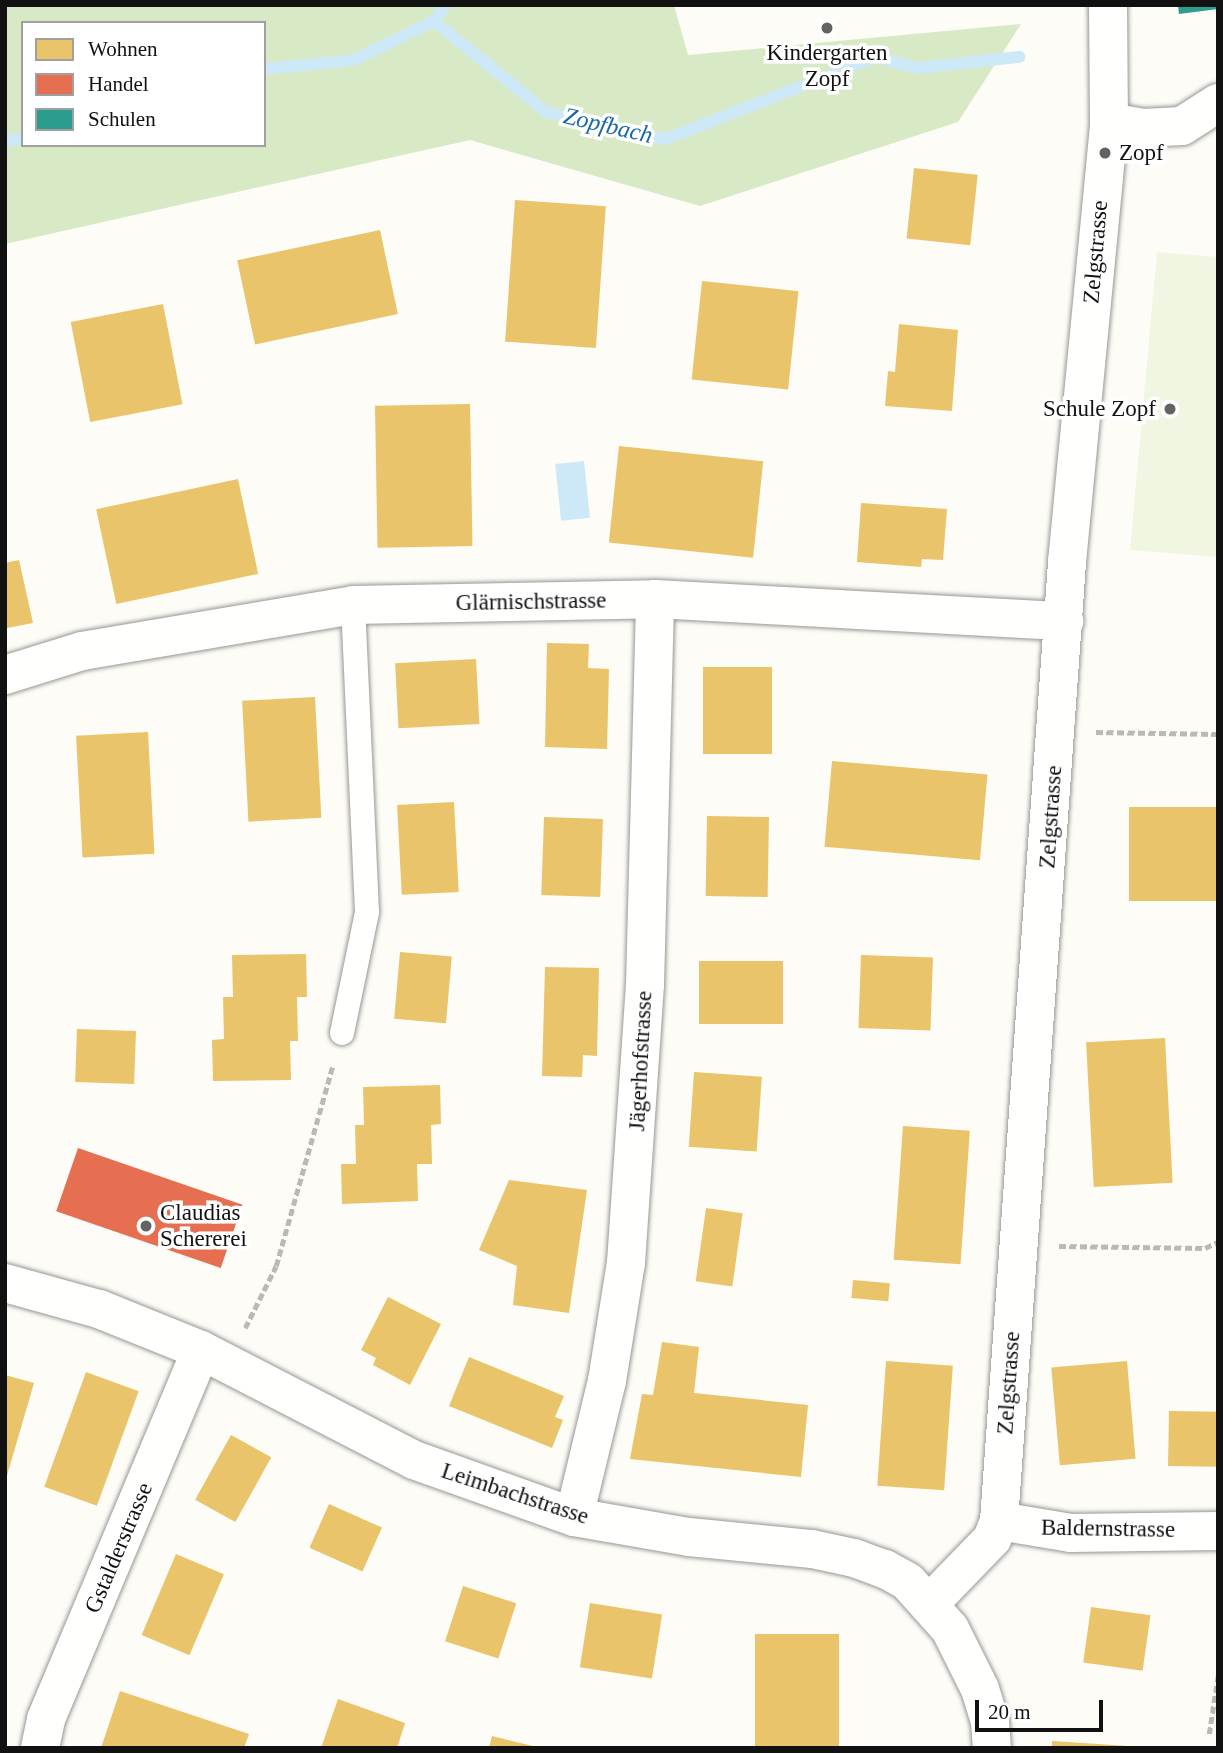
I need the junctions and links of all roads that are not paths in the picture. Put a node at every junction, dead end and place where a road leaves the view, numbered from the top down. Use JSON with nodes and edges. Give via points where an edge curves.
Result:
{"nodes":[{"id":1,"x":1108,"y":5,"type":"edge"},
{"id":2,"x":1218,"y":103,"type":"edge"},
{"id":3,"x":1109,"y":122,"type":"junction"},
{"id":4,"x":655,"y":599,"type":"junction"},
{"id":5,"x":353,"y":605,"type":"junction"},
{"id":6,"x":1064,"y":621,"type":"junction"},
{"id":7,"x":5,"y":675,"type":"edge"},
{"id":8,"x":342,"y":1033,"type":"road end"},
{"id":9,"x":5,"y":1283,"type":"edge"},
{"id":10,"x":201,"y":1350,"type":"junction"},
{"id":11,"x":574,"y":1517,"type":"junction"},
{"id":12,"x":999,"y":1521,"type":"junction"},
{"id":13,"x":1218,"y":1531,"type":"edge"},
{"id":14,"x":929,"y":1604,"type":"junction"},
{"id":15,"x":40,"y":1748,"type":"edge"},
{"id":16,"x":992,"y":1748,"type":"edge"}],
"edges":[{"from":1,"to":3,"type":"street","name":"Zelgstrasse"},
{"from":2,"to":3,"type":"street","via":[[1182,126],[1143,128]]},
{"from":3,"to":6,"type":"street","name":"Zelgstrasse"},
{"from":4,"to":5,"type":"street","name":"Glärnischstrasse"},
{"from":4,"to":6,"type":"street","name":"Glärnischstrasse"},
{"from":4,"to":11,"type":"street","name":"Jägerhofstrasse","via":[[645,985],[626,1263],[607,1381]]},
{"from":5,"to":7,"type":"street","name":"Glärnischstrasse","via":[[82,651]]},
{"from":5,"to":8,"type":"lane","via":[[367,912]]},
{"from":6,"to":12,"type":"street","name":"Zelgstrasse"},
{"from":9,"to":10,"type":"street","name":"Leimbachstrasse","via":[[99,1309]]},
{"from":10,"to":11,"type":"street","name":"Leimbachstrasse","via":[[414,1460]]},
{"from":10,"to":15,"type":"street","name":"Gstalderstrasse","via":[[46,1719]]},
{"from":11,"to":14,"type":"street","name":"Leimbachstrasse","via":[[855,1558],[886,1569]]},
{"from":12,"to":13,"type":"street","name":"Baldernstrasse","via":[[1071,1533]]},
{"from":12,"to":14,"type":"street","name":"Zelgstrasse","via":[[992,1539]]},
{"from":14,"to":16,"type":"street","name":"Leimbachstrasse","via":[[967,1656],[990,1721]]}]}
